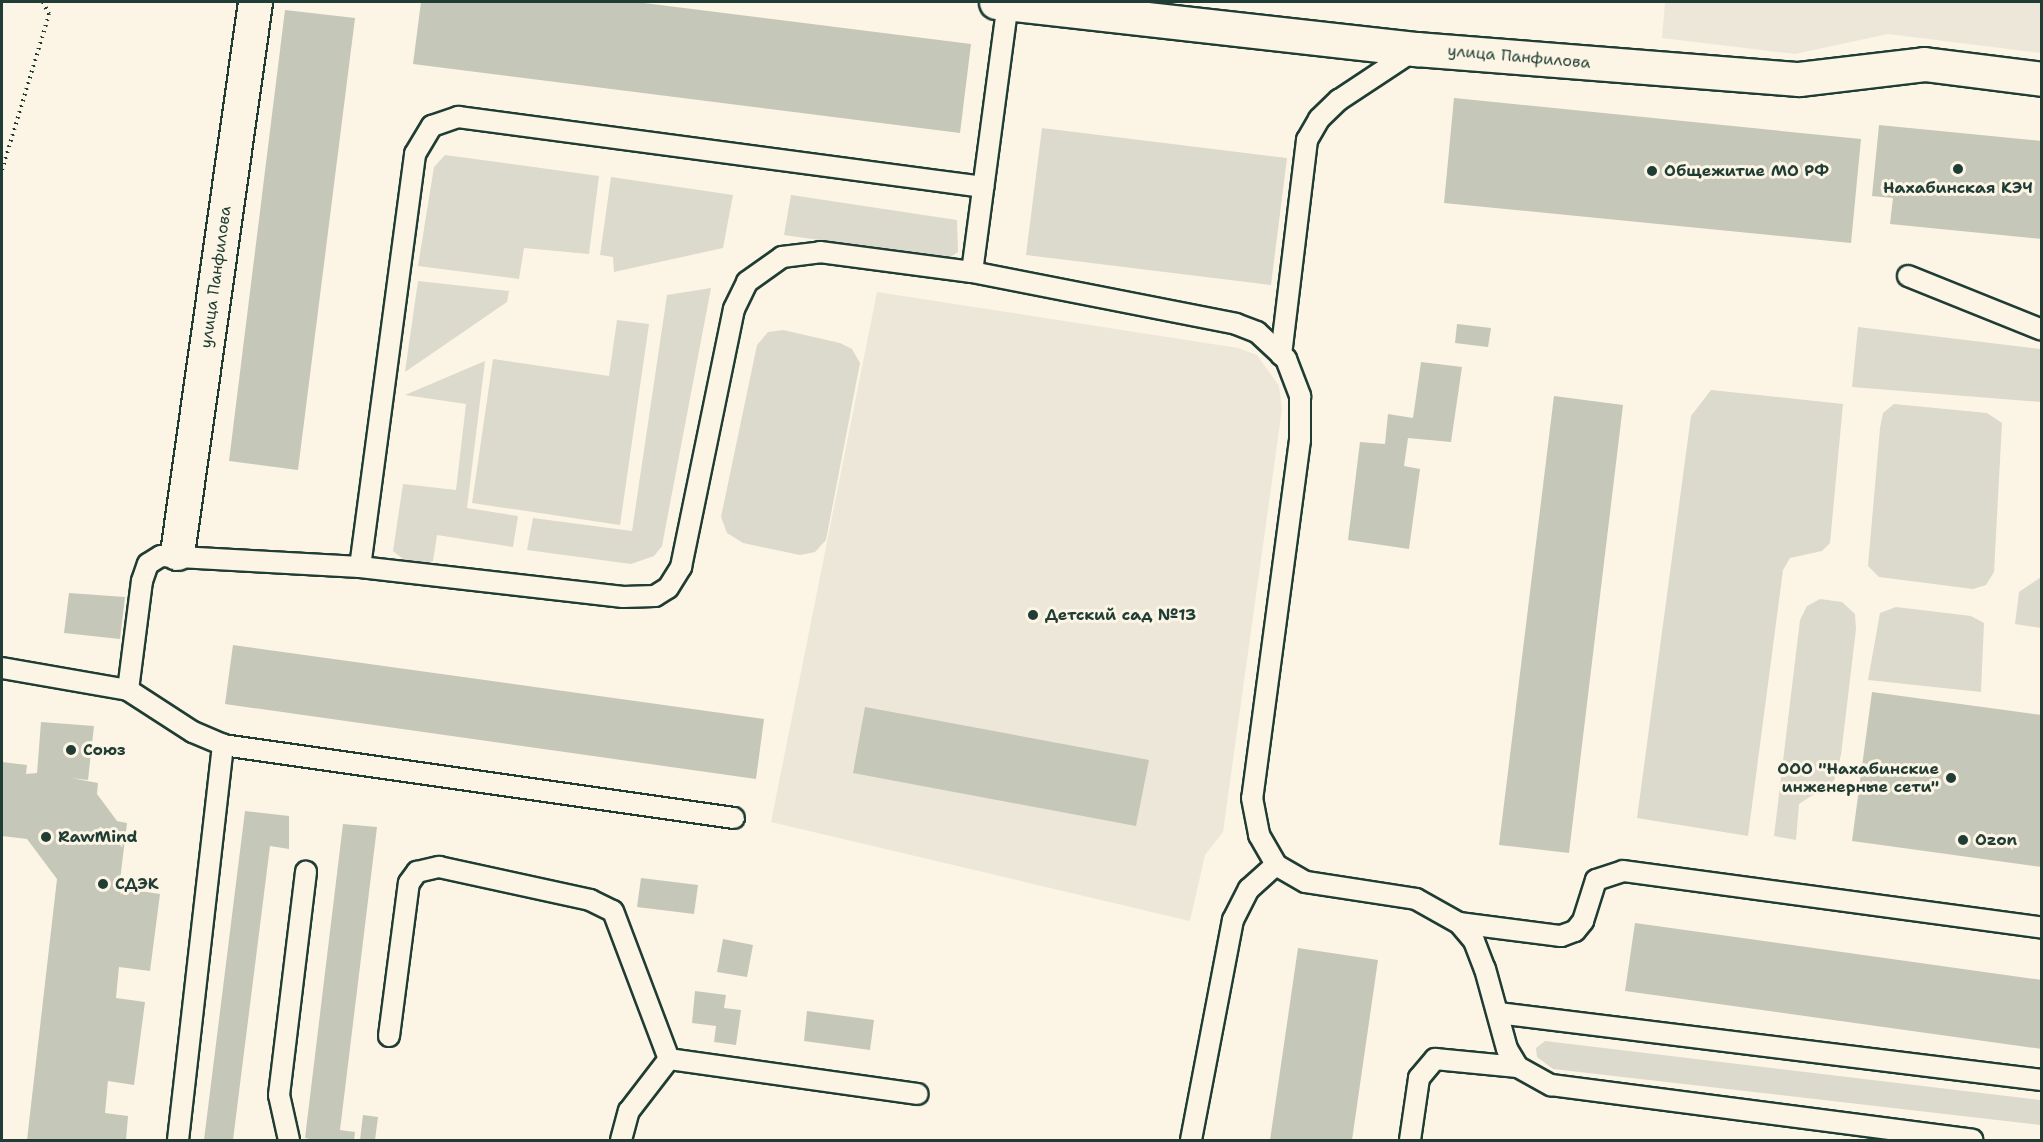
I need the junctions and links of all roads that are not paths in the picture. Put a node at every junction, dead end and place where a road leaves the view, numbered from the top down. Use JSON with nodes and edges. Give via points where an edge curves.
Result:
{"nodes":[{"id":1,"x":255,"y":2,"type":"edge"},
{"id":2,"x":1002,"y":2,"type":"edge"},
{"id":3,"x":1416,"y":49,"type":"junction"},
{"id":4,"x":2042,"y":79,"type":"edge"},
{"id":5,"x":983,"y":187,"type":"junction"},
{"id":6,"x":972,"y":272,"type":"junction"},
{"id":7,"x":1908,"y":276,"type":"dead end"},
{"id":8,"x":2042,"y":330,"type":"edge"},
{"id":9,"x":1281,"y":355,"type":"junction"},
{"id":10,"x":177,"y":553,"type":"junction"},
{"id":11,"x":360,"y":567,"type":"junction"},
{"id":12,"x":2,"y":668,"type":"edge"},
{"id":13,"x":128,"y":690,"type":"junction"},
{"id":14,"x":223,"y":745,"type":"junction"},
{"id":15,"x":734,"y":818,"type":"dead end"},
{"id":16,"x":1276,"y":865,"type":"junction"},
{"id":17,"x":306,"y":872,"type":"dead end"},
{"id":18,"x":1459,"y":923,"type":"junction"},
{"id":19,"x":2042,"y":927,"type":"edge"},
{"id":20,"x":1497,"y":1013,"type":"junction"},
{"id":21,"x":389,"y":1036,"type":"dead end"},
{"id":22,"x":669,"y":1059,"type":"junction"},
{"id":23,"x":1518,"y":1067,"type":"junction"},
{"id":24,"x":2042,"y":1080,"type":"edge"},
{"id":25,"x":918,"y":1094,"type":"dead end"},
{"id":26,"x":177,"y":1140,"type":"edge"},
{"id":27,"x":289,"y":1140,"type":"edge"},
{"id":28,"x":621,"y":1140,"type":"edge"},
{"id":29,"x":1191,"y":1140,"type":"edge"},
{"id":30,"x":1410,"y":1140,"type":"edge"},
{"id":31,"x":1972,"y":1140,"type":"edge"}],
"edges":[{"from":1,"to":10,"type":"street","name":"улица Панфилова"},
{"from":2,"to":3,"type":"street","name":"улица Панфилова"},
{"from":2,"to":5,"type":"lane"},
{"from":3,"to":4,"type":"street","name":"улица Панфилова","via":[[1799,79],[1924,64]]},
{"from":3,"to":9,"type":"lane","via":[[1339,100],[1319,119],[1307,140]]},
{"from":5,"to":6,"type":"lane"},
{"from":5,"to":11,"type":"lane","via":[[458,117],[432,126],[415,154]]},
{"from":6,"to":9,"type":"lane","via":[[1236,324],[1257,332]]},
{"from":6,"to":11,"type":"lane","via":[[799,252],[756,273],[734,309],[681,567],[676,580],[655,596],[623,597]]},
{"from":7,"to":8,"type":"lane"},
{"from":9,"to":16,"type":"lane","via":[[1296,376],[1301,423],[1252,798],[1259,835]]},
{"from":10,"to":11,"type":"lane"},
{"from":10,"to":13,"type":"lane","via":[[148,564],[145,572]]},
{"from":12,"to":13,"type":"lane"},
{"from":13,"to":14,"type":"lane","via":[[193,732]]},
{"from":14,"to":15,"type":"lane"},
{"from":14,"to":26,"type":"lane"},
{"from":16,"to":18,"type":"lane","via":[[1306,882],[1416,899]]},
{"from":16,"to":29,"type":"lane","via":[[1249,889],[1233,920]]},
{"from":17,"to":27,"type":"lane","via":[[279,1095]]},
{"from":18,"to":19,"type":"lane","via":[[1561,936],[1575,931],[1583,921],[1596,880],[1623,871]]},
{"from":18,"to":20,"type":"lane","via":[[1478,950]]},
{"from":20,"to":23,"type":"lane","via":[[1507,1049]]},
{"from":20,"to":24,"type":"lane"},
{"from":21,"to":22,"type":"lane","via":[[409,884],[417,872],[439,867],[590,900],[613,911]]},
{"from":22,"to":25,"type":"lane"},
{"from":22,"to":28,"type":"lane","via":[[629,1111]]},
{"from":23,"to":30,"type":"lane","via":[[1435,1059],[1419,1078]]},
{"from":23,"to":31,"type":"lane","via":[[1551,1085],[1583,1091]]}]}
